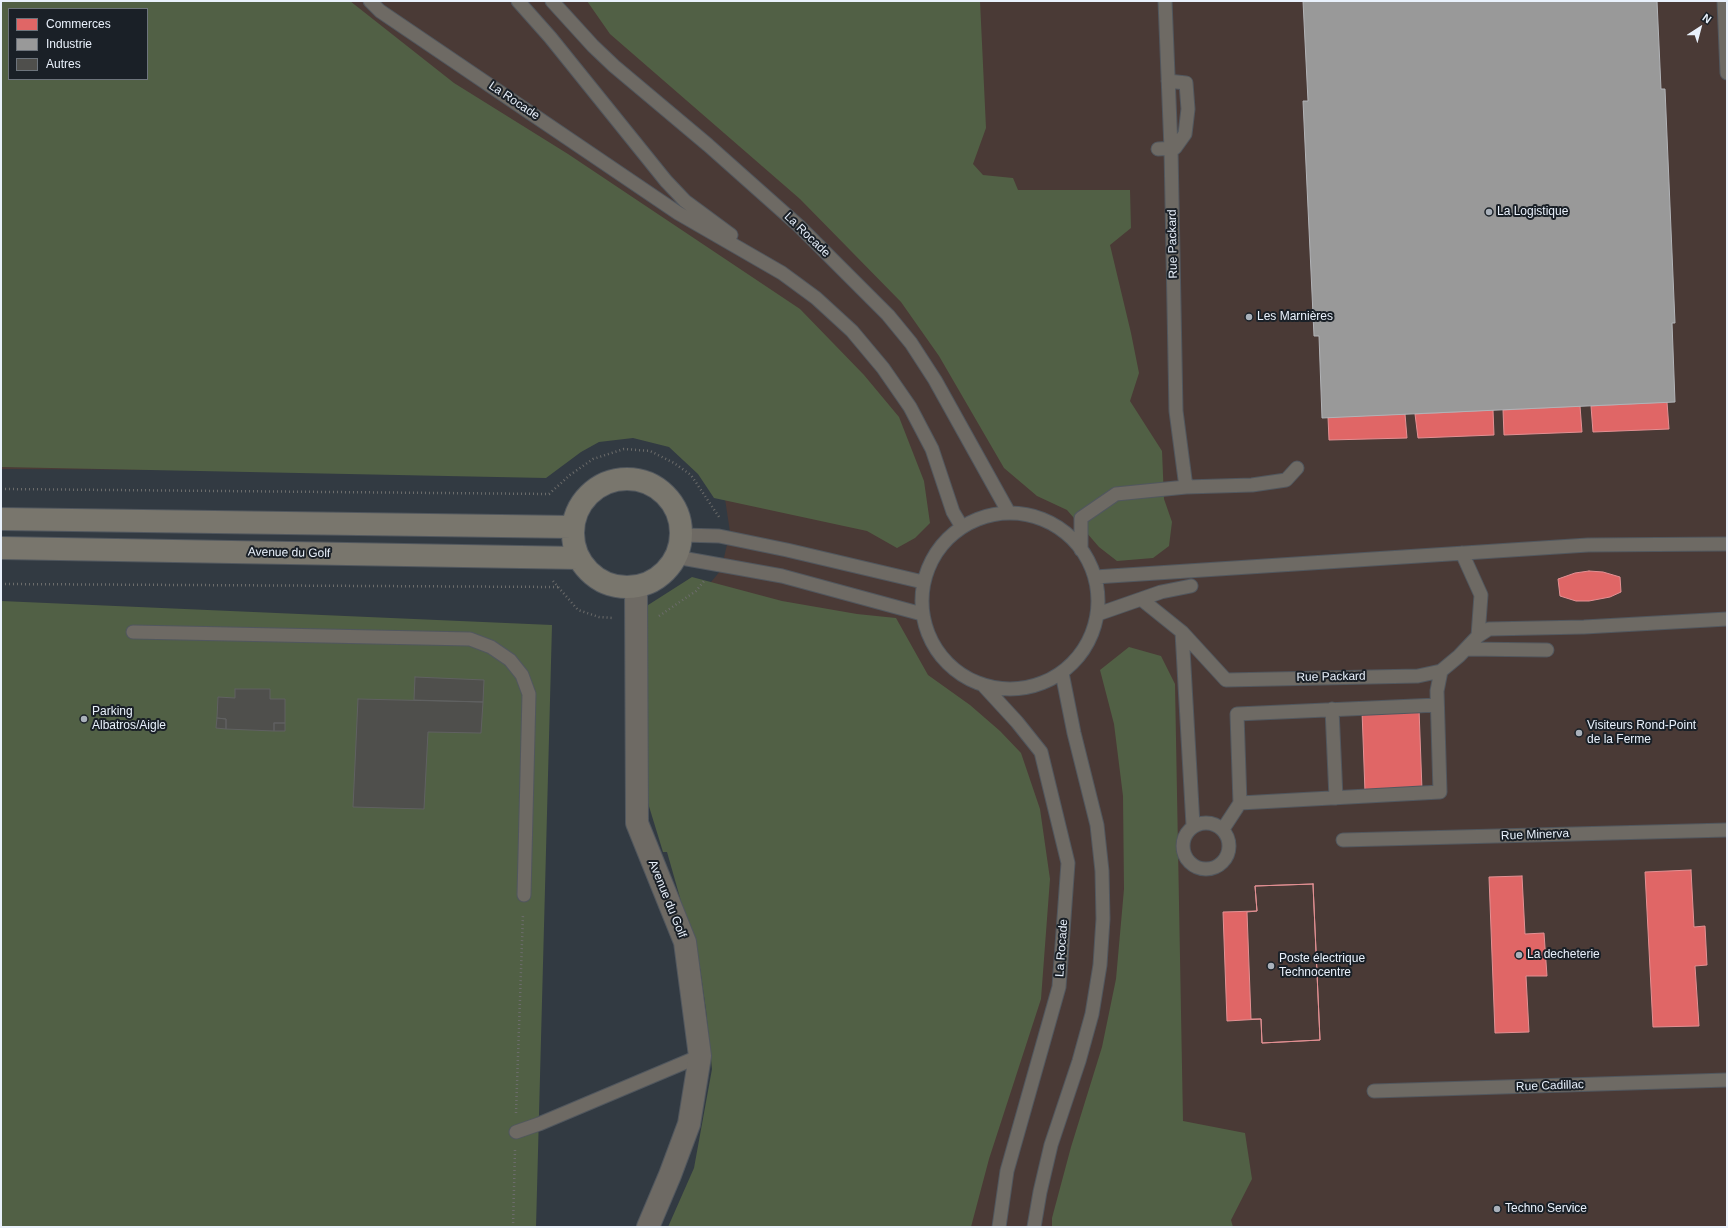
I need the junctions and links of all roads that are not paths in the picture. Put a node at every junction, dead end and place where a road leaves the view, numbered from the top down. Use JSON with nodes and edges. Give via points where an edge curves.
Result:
{"nodes":[{"id":1,"x":370,"y":1,"type":"edge"},
{"id":2,"x":518,"y":1,"type":"edge"},
{"id":3,"x":552,"y":1,"type":"edge"},
{"id":4,"x":1165,"y":1,"type":"edge"},
{"id":5,"x":1724,"y":1,"type":"edge"},
{"id":6,"x":1727,"y":74,"type":"edge"},
{"id":7,"x":1168,"y":81,"type":"junction"},
{"id":8,"x":1164,"y":149,"type":"junction"},
{"id":9,"x":782,"y":272,"type":"junction"},
{"id":10,"x":1298,"y":468,"type":"dead end"},
{"id":11,"x":1186,"y":487,"type":"junction"},
{"id":12,"x":1009,"y":513,"type":"junction"},
{"id":13,"x":1,"y":518,"type":"edge"},
{"id":14,"x":572,"y":527,"type":"junction"},
{"id":15,"x":962,"y":527,"type":"junction"},
{"id":16,"x":682,"y":536,"type":"junction"},
{"id":17,"x":1727,"y":544,"type":"edge"},
{"id":18,"x":1,"y":548,"type":"edge"},
{"id":19,"x":1081,"y":550,"type":"junction"},
{"id":20,"x":1462,"y":553,"type":"junction"},
{"id":21,"x":676,"y":557,"type":"junction"},
{"id":22,"x":578,"y":558,"type":"junction"},
{"id":23,"x":1095,"y":577,"type":"junction"},
{"id":24,"x":924,"y":582,"type":"junction"},
{"id":25,"x":1191,"y":586,"type":"dead end"},
{"id":26,"x":636,"y":587,"type":"junction"},
{"id":27,"x":1141,"y":599,"type":"junction"},
{"id":28,"x":922,"y":614,"type":"junction"},
{"id":29,"x":1098,"y":614,"type":"junction"},
{"id":30,"x":1727,"y":619,"type":"edge"},
{"id":31,"x":133,"y":632,"type":"dead end"},
{"id":32,"x":1182,"y":632,"type":"junction"},
{"id":33,"x":1478,"y":636,"type":"junction"},
{"id":34,"x":1466,"y":649,"type":"junction"},
{"id":35,"x":1547,"y":650,"type":"dead end"},
{"id":36,"x":1442,"y":671,"type":"junction"},
{"id":37,"x":1062,"y":673,"type":"junction"},
{"id":38,"x":983,"y":686,"type":"junction"},
{"id":39,"x":1437,"y":705,"type":"junction"},
{"id":40,"x":1332,"y":709,"type":"junction"},
{"id":41,"x":1336,"y":798,"type":"junction"},
{"id":42,"x":1240,"y":803,"type":"junction"},
{"id":43,"x":1193,"y":825,"type":"junction"},
{"id":44,"x":1223,"y":829,"type":"junction"},
{"id":45,"x":1727,"y":830,"type":"edge"},
{"id":46,"x":1343,"y":840,"type":"dead end"},
{"id":47,"x":524,"y":895,"type":"road end"},
{"id":48,"x":700,"y":1056,"type":"junction"},
{"id":49,"x":1727,"y":1080,"type":"edge"},
{"id":50,"x":1374,"y":1091,"type":"dead end"},
{"id":51,"x":516,"y":1132,"type":"road end"},
{"id":52,"x":648,"y":1227,"type":"edge"},
{"id":53,"x":999,"y":1227,"type":"edge"},
{"id":54,"x":1034,"y":1227,"type":"edge"}],
"edges":[{"from":1,"to":9,"type":"lane","name":"La Rocade","via":[[380,11],[678,213]]},
{"from":2,"to":9,"type":"lane","name":"La Rocade","via":[[680,196]]},
{"from":3,"to":12,"type":"lane","name":"La Rocade","via":[[598,51],[800,226],[888,315],[911,343],[935,380]]},
{"from":4,"to":7,"type":"lane","name":"Rue Packard"},
{"from":5,"to":6,"type":"lane"},
{"from":7,"to":8,"type":"lane","name":"Rue Packard"},
{"from":7,"to":8,"type":"lane","via":[[1187,81],[1188,108],[1185,134],[1175,148]]},
{"from":8,"to":11,"type":"lane","name":"Rue Packard","via":[[1176,411]]},
{"from":9,"to":15,"type":"lane","name":"La Rocade","via":[[816,298],[852,331],[883,368],[910,407],[932,449],[953,512]]},
{"from":10,"to":11,"type":"lane","via":[[1286,480],[1252,485]]},
{"from":11,"to":19,"type":"lane","via":[[1116,494],[1081,518]]},
{"from":12,"to":15,"type":"lane","via":[[984,517]]},
{"from":12,"to":19,"type":"lane","via":[[1033,516],[1056,526],[1070,536]]},
{"from":13,"to":14,"type":"street"},
{"from":14,"to":16,"type":"street","via":[[578,508],[589,493],[617,479],[636,479],[654,486],[668,498],[678,514]]},
{"from":14,"to":22,"type":"street","via":[[572,540]]},
{"from":15,"to":24,"type":"lane","via":[[944,542],[931,561]]},
{"from":16,"to":21,"type":"street"},
{"from":16,"to":24,"type":"lane","via":[[719,536]]},
{"from":17,"to":20,"type":"lane","via":[[1588,545]]},
{"from":18,"to":22,"type":"street","name":"Avenue du Golf"},
{"from":19,"to":23,"type":"lane"},
{"from":20,"to":23,"type":"lane"},
{"from":20,"to":33,"type":"lane","via":[[1481,596]]},
{"from":21,"to":26,"type":"street","via":[[669,569],[654,581]]},
{"from":21,"to":28,"type":"lane","via":[[782,576]]},
{"from":22,"to":26,"type":"street","via":[[593,576],[617,587]]},
{"from":23,"to":29,"type":"lane"},
{"from":24,"to":28,"type":"lane"},
{"from":25,"to":27,"type":"lane"},
{"from":26,"to":48,"type":"street","name":"Avenue du Golf","via":[[637,823],[685,942]]},
{"from":27,"to":29,"type":"lane"},
{"from":27,"to":32,"type":"lane","name":"Rue Packard"},
{"from":28,"to":38,"type":"lane","via":[[927,633],[949,666]]},
{"from":29,"to":37,"type":"lane","via":[[1091,637],[1079,657]]},
{"from":30,"to":33,"type":"lane","via":[[1489,629]]},
{"from":31,"to":47,"type":"lane","via":[[470,639],[491,647],[510,660],[522,675],[529,694]]},
{"from":32,"to":36,"type":"lane","name":"Rue Packard","via":[[1226,680],[1418,676]]},
{"from":32,"to":43,"type":"lane"},
{"from":33,"to":34,"type":"lane"},
{"from":34,"to":35,"type":"lane"},
{"from":34,"to":36,"type":"lane"},
{"from":36,"to":39,"type":"lane","via":[[1437,690]]},
{"from":37,"to":38,"type":"lane","via":[[1037,686],[1010,690]]},
{"from":37,"to":54,"type":"lane","via":[[1097,825],[1102,871],[1103,919],[1100,965],[1092,1014],[1051,1145]]},
{"from":38,"to":53,"type":"lane","name":"La Rocade","via":[[1041,752],[1068,863],[1059,987],[1008,1170]]},
{"from":39,"to":40,"type":"lane"},
{"from":39,"to":41,"type":"lane","via":[[1440,792]]},
{"from":40,"to":41,"type":"lane"},
{"from":40,"to":42,"type":"lane","via":[[1237,714]]},
{"from":41,"to":42,"type":"lane"},
{"from":42,"to":44,"type":"lane"},
{"from":43,"to":44,"type":"lane","via":[[1213,823]]},
{"from":43,"to":44,"type":"lane","via":[[1185,835],[1182,846],[1188,861],[1203,869],[1219,865],[1227,856],[1229,840]]},
{"from":45,"to":46,"type":"lane","name":"Rue Minerva"},
{"from":48,"to":51,"type":"lane"},
{"from":48,"to":52,"type":"street","name":"Avenue du Golf","via":[[689,1124]]},
{"from":49,"to":50,"type":"lane","name":"Rue Cadillac"}]}
